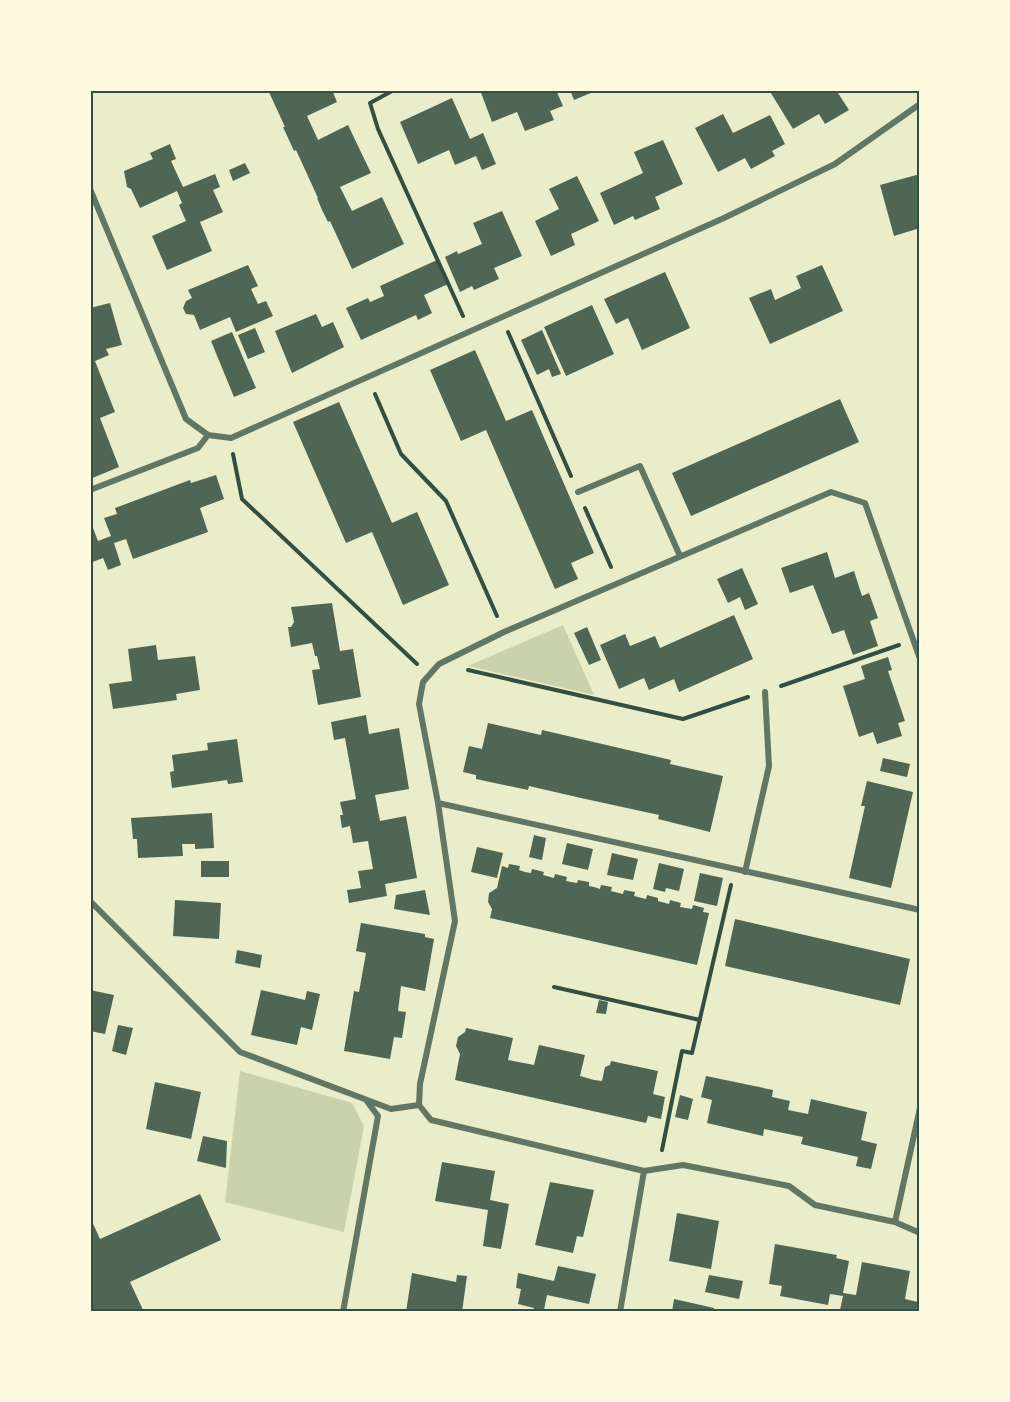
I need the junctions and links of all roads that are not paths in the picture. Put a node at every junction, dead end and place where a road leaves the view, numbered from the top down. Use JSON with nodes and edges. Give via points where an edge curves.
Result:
{"nodes":[{"id":1,"x":920,"y":104,"type":"edge"},
{"id":2,"x":90,"y":189,"type":"edge"},
{"id":3,"x":208,"y":435,"type":"junction"},
{"id":4,"x":90,"y":490,"type":"edge"},
{"id":5,"x":578,"y":492,"type":"road end"},
{"id":6,"x":680,"y":556,"type":"junction"},
{"id":7,"x":920,"y":659,"type":"edge"},
{"id":8,"x":765,"y":692,"type":"road end"},
{"id":9,"x":438,"y":803,"type":"junction"},
{"id":10,"x":745,"y":872,"type":"junction"},
{"id":11,"x":90,"y":901,"type":"edge"},
{"id":12,"x":920,"y":910,"type":"edge"},
{"id":13,"x":366,"y":1100,"type":"junction"},
{"id":14,"x":419,"y":1105,"type":"junction"},
{"id":15,"x":920,"y":1108,"type":"edge"},
{"id":16,"x":644,"y":1171,"type":"junction"},
{"id":17,"x":895,"y":1222,"type":"junction"},
{"id":18,"x":920,"y":1233,"type":"edge"},
{"id":19,"x":343,"y":1312,"type":"edge"},
{"id":20,"x":620,"y":1312,"type":"edge"}],
"edges":[{"from":1,"to":3,"type":"street","via":[[835,164],[724,218],[231,438]]},
{"from":2,"to":3,"type":"street","via":[[186,419]]},
{"from":3,"to":4,"type":"street","via":[[198,448]]},
{"from":5,"to":6,"type":"street","via":[[640,466]]},
{"from":6,"to":7,"type":"street","via":[[831,492],[865,504]]},
{"from":6,"to":9,"type":"street","via":[[439,664],[423,682],[419,704]]},
{"from":8,"to":10,"type":"street","via":[[769,766]]},
{"from":9,"to":10,"type":"street"},
{"from":9,"to":14,"type":"street","via":[[455,921],[420,1084]]},
{"from":10,"to":12,"type":"street"},
{"from":11,"to":13,"type":"street","via":[[240,1052]]},
{"from":13,"to":14,"type":"street","via":[[391,1109]]},
{"from":13,"to":19,"type":"street","via":[[378,1116]]},
{"from":14,"to":16,"type":"street","via":[[430,1120]]},
{"from":15,"to":17,"type":"street"},
{"from":16,"to":17,"type":"street","via":[[683,1165],[789,1186],[815,1205]]},
{"from":16,"to":20,"type":"street"},
{"from":17,"to":18,"type":"street"}]}
